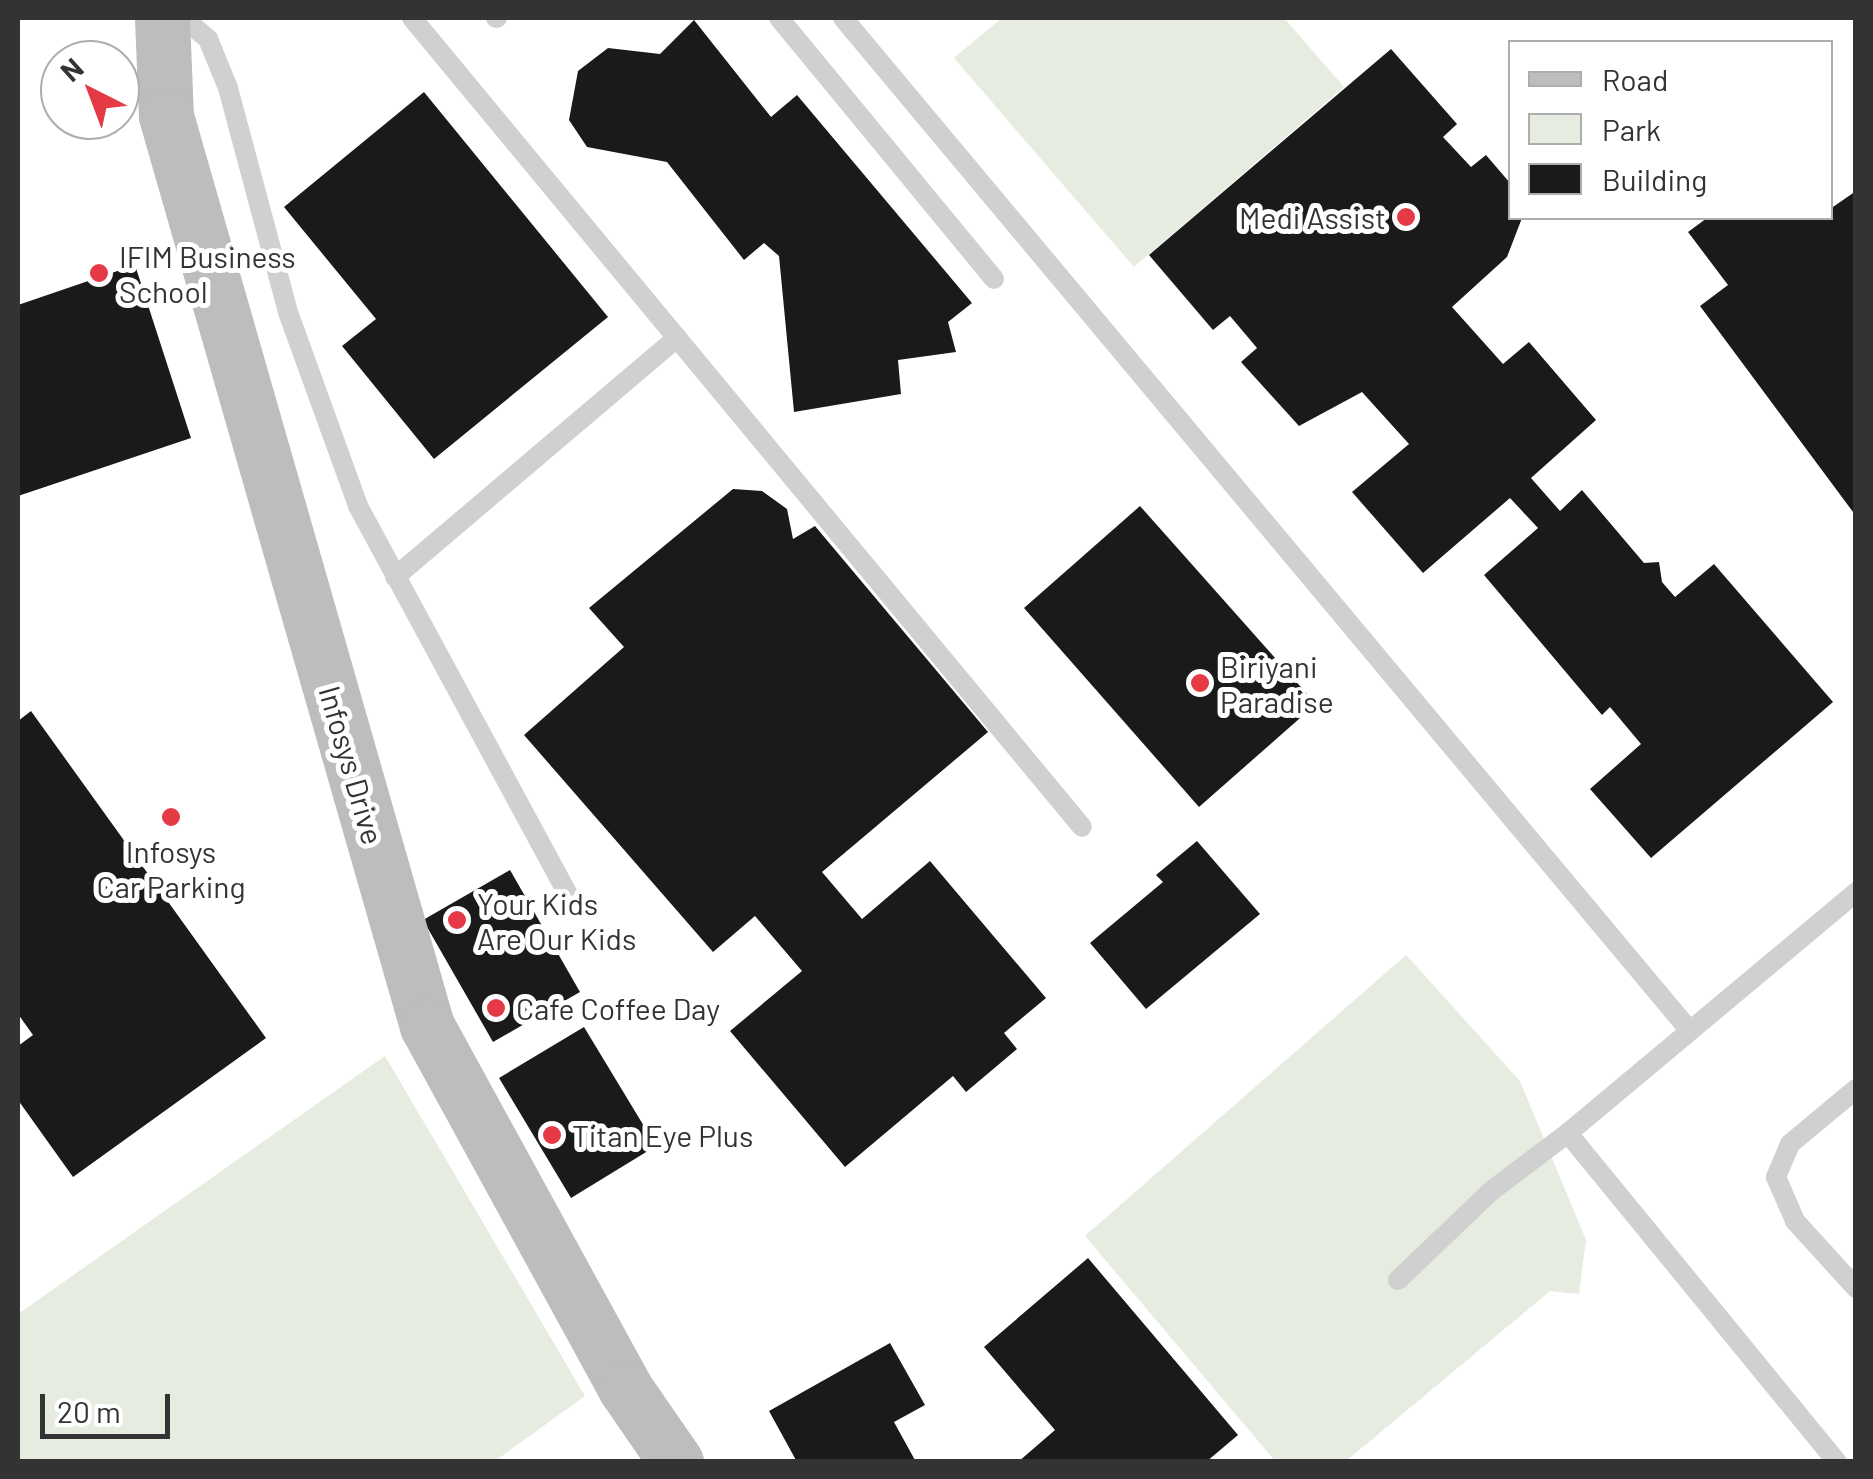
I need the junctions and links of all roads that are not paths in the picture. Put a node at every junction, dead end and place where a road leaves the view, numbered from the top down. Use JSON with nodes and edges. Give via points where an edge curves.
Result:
{"nodes":[{"id":1,"x":162,"y":18,"type":"edge"},
{"id":2,"x":183,"y":18,"type":"edge"},
{"id":3,"x":412,"y":18,"type":"edge"},
{"id":4,"x":780,"y":18,"type":"edge"},
{"id":5,"x":843,"y":18,"type":"edge"},
{"id":6,"x":994,"y":278,"type":"dead end"},
{"id":7,"x":677,"y":338,"type":"junction"},
{"id":8,"x":396,"y":577,"type":"junction"},
{"id":9,"x":1082,"y":827,"type":"dead end"},
{"id":10,"x":1856,"y":892,"type":"edge"},
{"id":11,"x":572,"y":901,"type":"dead end"},
{"id":12,"x":1690,"y":1031,"type":"junction"},
{"id":13,"x":1856,"y":1089,"type":"edge"},
{"id":14,"x":1568,"y":1132,"type":"junction"},
{"id":15,"x":1398,"y":1280,"type":"dead end"},
{"id":16,"x":1856,"y":1288,"type":"edge"},
{"id":17,"x":676,"y":1462,"type":"edge"},
{"id":18,"x":1837,"y":1462,"type":"edge"}],
"edges":[{"from":1,"to":17,"type":"street","name":"Infosys Drive","via":[[166,116],[427,1026],[625,1388]]},
{"from":2,"to":8,"type":"lane","via":[[208,39],[228,88],[289,315],[358,506]]},
{"from":3,"to":7,"type":"lane"},
{"from":4,"to":6,"type":"lane"},
{"from":5,"to":12,"type":"lane"},
{"from":7,"to":8,"type":"lane"},
{"from":7,"to":9,"type":"lane"},
{"from":8,"to":11,"type":"lane"},
{"from":10,"to":12,"type":"lane"},
{"from":12,"to":14,"type":"lane"},
{"from":13,"to":16,"type":"lane","via":[[1790,1144],[1776,1178],[1795,1220]]},
{"from":14,"to":15,"type":"lane","via":[[1490,1190]]},
{"from":14,"to":18,"type":"lane"}]}
